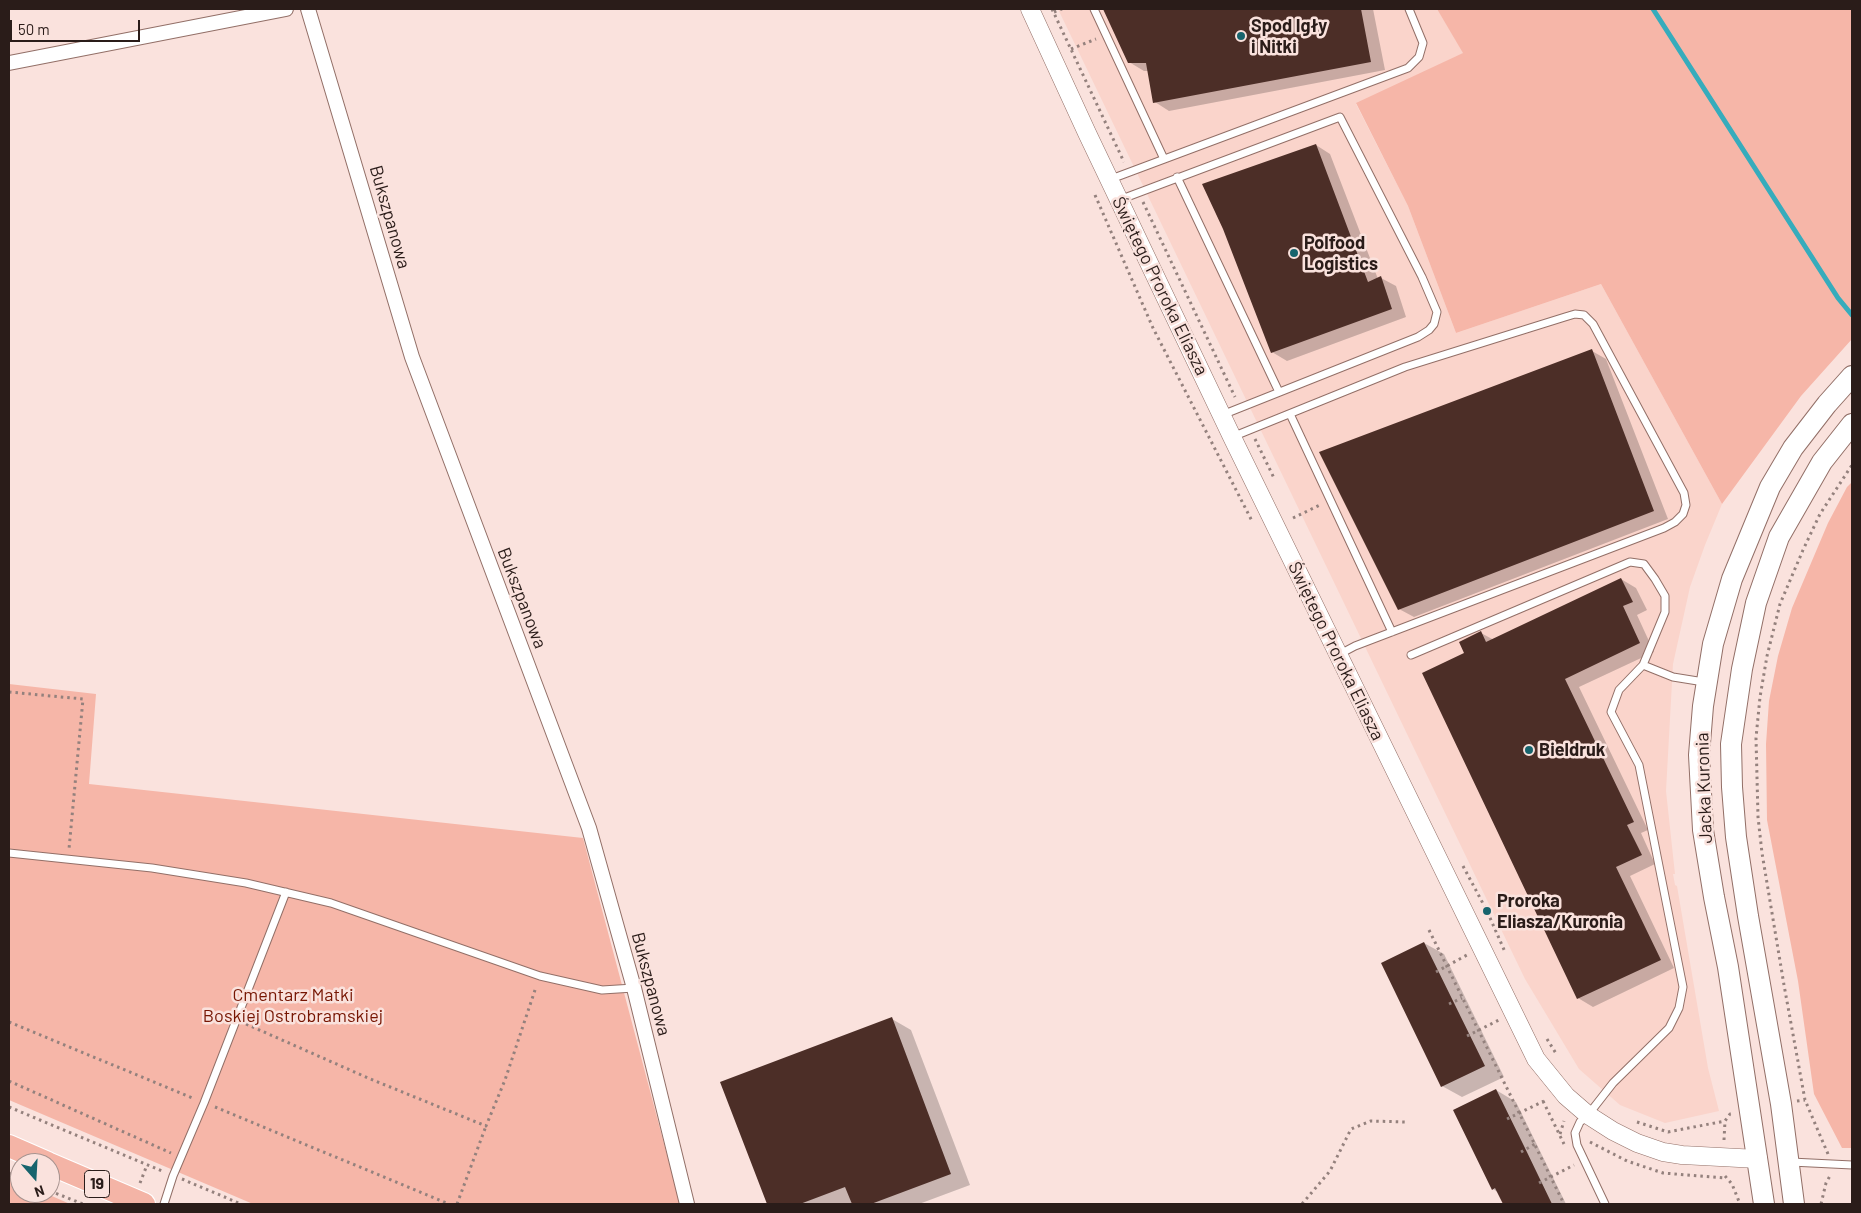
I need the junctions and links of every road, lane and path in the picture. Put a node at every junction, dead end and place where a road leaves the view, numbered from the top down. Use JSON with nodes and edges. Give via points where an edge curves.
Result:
{"nodes":[{"id":1,"x":286,"y":9,"type":"edge"},
{"id":2,"x":308,"y":9,"type":"edge"},
{"id":3,"x":1030,"y":9,"type":"edge"},
{"id":4,"x":1062,"y":9,"type":"edge"},
{"id":5,"x":1094,"y":9,"type":"edge"},
{"id":6,"x":1409,"y":9,"type":"edge"},
{"id":7,"x":1054,"y":12,"type":"dead end"},
{"id":8,"x":1088,"y":42,"type":"dead end"},
{"id":9,"x":1071,"y":50,"type":"dead end"},
{"id":10,"x":9,"y":63,"type":"edge"},
{"id":11,"x":1164,"y":159,"type":"junction"},
{"id":12,"x":1177,"y":176,"type":"junction"},
{"id":13,"x":1109,"y":180,"type":"junction"},
{"id":14,"x":1118,"y":200,"type":"junction"},
{"id":15,"x":1852,"y":376,"type":"edge"},
{"id":16,"x":1279,"y":392,"type":"junction"},
{"id":17,"x":1290,"y":414,"type":"junction"},
{"id":18,"x":1222,"y":415,"type":"junction"},
{"id":19,"x":1852,"y":424,"type":"edge"},
{"id":20,"x":1232,"y":437,"type":"junction"},
{"id":21,"x":1852,"y":465,"type":"edge"},
{"id":22,"x":1330,"y":500,"type":"junction"},
{"id":23,"x":1293,"y":518,"type":"dead end"},
{"id":24,"x":1392,"y":632,"type":"junction"},
{"id":25,"x":1338,"y":655,"type":"junction"},
{"id":26,"x":1411,"y":655,"type":"dead end"},
{"id":27,"x":1643,"y":666,"type":"junction"},
{"id":28,"x":1707,"y":682,"type":"junction"},
{"id":29,"x":9,"y":692,"type":"edge"},
{"id":30,"x":9,"y":853,"type":"edge"},
{"id":31,"x":68,"y":859,"type":"junction"},
{"id":32,"x":1464,"y":867,"type":"dead end"},
{"id":33,"x":286,"y":892,"type":"junction"},
{"id":34,"x":1429,"y":930,"type":"dead end"},
{"id":35,"x":1470,"y":954,"type":"dead end"},
{"id":36,"x":1509,"y":960,"type":"dead end"},
{"id":37,"x":1447,"y":966,"type":"junction"},
{"id":38,"x":1436,"y":972,"type":"dead end"},
{"id":39,"x":540,"y":976,"type":"junction"},
{"id":40,"x":634,"y":988,"type":"junction"},
{"id":41,"x":1462,"y":998,"type":"junction"},
{"id":42,"x":1449,"y":1004,"type":"dead end"},
{"id":43,"x":1502,"y":1018,"type":"dead end"},
{"id":44,"x":237,"y":1019,"type":"junction"},
{"id":45,"x":9,"y":1022,"type":"edge"},
{"id":46,"x":1478,"y":1030,"type":"junction"},
{"id":47,"x":1467,"y":1036,"type":"dead end"},
{"id":48,"x":9,"y":1081,"type":"edge"},
{"id":49,"x":1549,"y":1098,"type":"dead end"},
{"id":50,"x":204,"y":1103,"type":"junction"},
{"id":51,"x":9,"y":1107,"type":"edge"},
{"id":52,"x":1519,"y":1113,"type":"junction"},
{"id":53,"x":1588,"y":1115,"type":"junction"},
{"id":54,"x":1507,"y":1119,"type":"dead end"},
{"id":55,"x":1564,"y":1121,"type":"dead end"},
{"id":56,"x":1405,"y":1122,"type":"dead end"},
{"id":57,"x":486,"y":1126,"type":"junction"},
{"id":58,"x":1560,"y":1135,"type":"dead end"},
{"id":59,"x":1535,"y":1144,"type":"junction"},
{"id":60,"x":9,"y":1146,"type":"edge"},
{"id":61,"x":1521,"y":1152,"type":"dead end"},
{"id":62,"x":25,"y":1153,"type":"edge"},
{"id":63,"x":181,"y":1157,"type":"junction"},
{"id":64,"x":1758,"y":1159,"type":"junction"},
{"id":65,"x":1788,"y":1162,"type":"junction"},
{"id":66,"x":1830,"y":1164,"type":"junction"},
{"id":67,"x":1574,"y":1165,"type":"dead end"},
{"id":68,"x":1852,"y":1165,"type":"edge"},
{"id":69,"x":60,"y":1169,"type":"edge"},
{"id":70,"x":173,"y":1176,"type":"junction"},
{"id":71,"x":1551,"y":1177,"type":"junction"},
{"id":72,"x":1539,"y":1183,"type":"dead end"},
{"id":73,"x":60,"y":1195,"type":"edge"},
{"id":74,"x":82,"y":1204,"type":"edge"},
{"id":75,"x":144,"y":1204,"type":"edge"},
{"id":76,"x":164,"y":1204,"type":"edge"},
{"id":77,"x":241,"y":1204,"type":"edge"},
{"id":78,"x":449,"y":1204,"type":"edge"},
{"id":79,"x":457,"y":1204,"type":"edge"},
{"id":80,"x":687,"y":1204,"type":"edge"},
{"id":81,"x":1302,"y":1204,"type":"edge"},
{"id":82,"x":1564,"y":1204,"type":"edge"},
{"id":83,"x":1605,"y":1204,"type":"edge"},
{"id":84,"x":1764,"y":1204,"type":"edge"},
{"id":85,"x":1794,"y":1204,"type":"edge"},
{"id":86,"x":1821,"y":1204,"type":"edge"}],
"edges":[{"from":1,"to":10,"type":"street"},
{"from":2,"to":40,"type":"street","name":"Bukszpanowa","via":[[412,357],[589,828]]},
{"from":3,"to":13,"type":"street","name":"Świętego Proroka Eliasza"},
{"from":4,"to":7,"type":"path"},
{"from":5,"to":11,"type":"lane"},
{"from":6,"to":11,"type":"lane","via":[[1423,42],[1419,58],[1408,68]]},
{"from":8,"to":9,"type":"path"},
{"from":11,"to":13,"type":"lane"},
{"from":12,"to":14,"type":"lane"},
{"from":12,"to":16,"type":"lane"},
{"from":12,"to":16,"type":"lane","via":[[1340,117],[1422,277],[1437,312],[1429,330]]},
{"from":13,"to":14,"type":"street","name":"Świętego Proroka Eliasza"},
{"from":14,"to":18,"type":"street","name":"Świętego Proroka Eliasza"},
{"from":15,"to":28,"type":"main road","name":"Jacka Kuronia","via":[[1793,448],[1770,487],[1732,579]]},
{"from":16,"to":18,"type":"lane"},
{"from":17,"to":20,"type":"lane"},
{"from":17,"to":22,"type":"lane"},
{"from":17,"to":24,"type":"lane","via":[[1405,367],[1575,314],[1584,315],[1593,324],[1684,493],[1686,505],[1683,514],[1664,528]]},
{"from":18,"to":20,"type":"street","name":"Świętego Proroka Eliasza"},
{"from":19,"to":65,"type":"main road","name":"Jacka Kuronia","via":[[1822,462],[1779,537],[1756,603],[1731,744],[1736,837]]},
{"from":20,"to":25,"type":"street","name":"Świętego Proroka Eliasza"},
{"from":21,"to":66,"type":"path","via":[[1820,514],[1780,604],[1767,656],[1756,738],[1758,817],[1784,985],[1805,1100],[1830,1156]]},
{"from":22,"to":23,"type":"path"},
{"from":22,"to":24,"type":"lane"},
{"from":24,"to":25,"type":"lane"},
{"from":25,"to":53,"type":"street","name":"Świętego Proroka Eliasza","via":[[1536,1059],[1566,1096]]},
{"from":26,"to":27,"type":"lane","via":[[1630,562],[1644,564],[1665,596],[1664,612]]},
{"from":27,"to":28,"type":"lane","via":[[1673,677]]},
{"from":27,"to":53,"type":"lane","via":[[1618,690],[1611,712],[1639,765],[1683,987],[1679,1008],[1669,1028],[1613,1083]]},
{"from":28,"to":64,"type":"main road","name":"Jacka Kuronia","via":[[1699,755],[1703,830]]},
{"from":29,"to":31,"type":"path","via":[[83,700]]},
{"from":30,"to":31,"type":"lane"},
{"from":31,"to":33,"type":"lane","via":[[178,871]]},
{"from":32,"to":36,"type":"path"},
{"from":33,"to":39,"type":"lane","via":[[371,916]]},
{"from":33,"to":44,"type":"lane"},
{"from":34,"to":37,"type":"path"},
{"from":35,"to":37,"type":"path"},
{"from":37,"to":38,"type":"path"},
{"from":37,"to":41,"type":"path"},
{"from":39,"to":40,"type":"lane","via":[[602,990]]},
{"from":39,"to":57,"type":"path"},
{"from":40,"to":80,"type":"street","name":"Bukszpanowa"},
{"from":41,"to":42,"type":"path"},
{"from":41,"to":46,"type":"path"},
{"from":43,"to":46,"type":"path"},
{"from":44,"to":50,"type":"lane"},
{"from":44,"to":57,"type":"path"},
{"from":45,"to":50,"type":"path"},
{"from":46,"to":47,"type":"path"},
{"from":46,"to":52,"type":"path"},
{"from":48,"to":63,"type":"path"},
{"from":49,"to":52,"type":"path"},
{"from":50,"to":63,"type":"lane"},
{"from":50,"to":78,"type":"path"},
{"from":51,"to":70,"type":"path"},
{"from":52,"to":54,"type":"path"},
{"from":52,"to":59,"type":"path"},
{"from":53,"to":64,"type":"street","name":"Świętego Proroka Eliasza","via":[[1637,1143],[1663,1152]]},
{"from":53,"to":83,"type":"lane","via":[[1575,1133],[1577,1145]]},
{"from":55,"to":58,"type":"path"},
{"from":56,"to":81,"type":"path","via":[[1371,1121],[1351,1129],[1330,1171]]},
{"from":57,"to":79,"type":"path"},
{"from":59,"to":61,"type":"path"},
{"from":59,"to":71,"type":"path"},
{"from":60,"to":62,"type":"highway","number":"19"},
{"from":63,"to":70,"type":"lane"},
{"from":64,"to":65,"type":"main road"},
{"from":64,"to":84,"type":"main road","name":"Jacka Kuronia"},
{"from":65,"to":66,"type":"lane"},
{"from":65,"to":85,"type":"main road","name":"Jacka Kuronia"},
{"from":66,"to":68,"type":"lane"},
{"from":66,"to":86,"type":"path","via":[[1831,1174]]},
{"from":67,"to":71,"type":"path"},
{"from":69,"to":75,"type":"highway","number":"19"},
{"from":70,"to":76,"type":"lane"},
{"from":70,"to":77,"type":"path"},
{"from":71,"to":72,"type":"path"},
{"from":71,"to":82,"type":"path"},
{"from":73,"to":74,"type":"path"}]}
